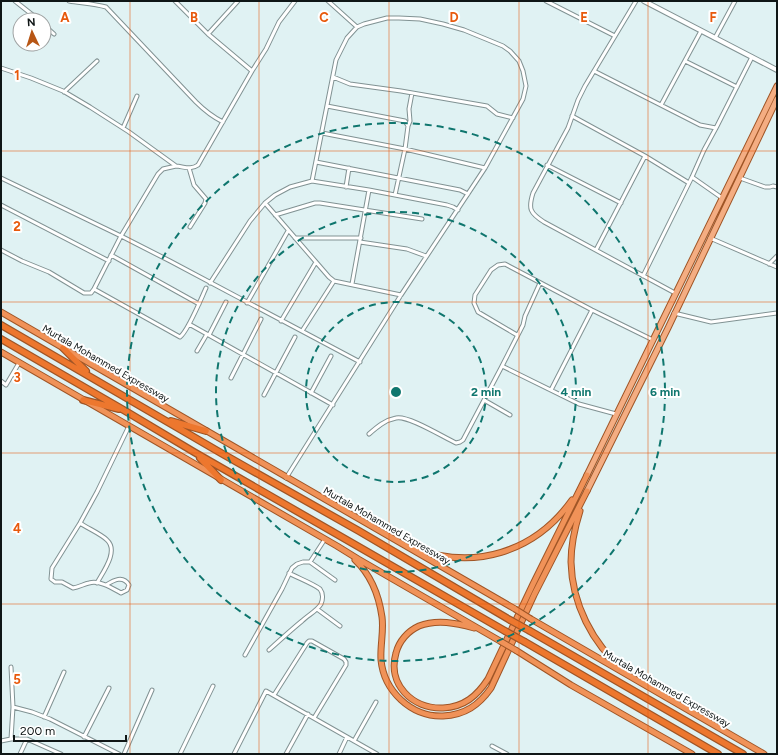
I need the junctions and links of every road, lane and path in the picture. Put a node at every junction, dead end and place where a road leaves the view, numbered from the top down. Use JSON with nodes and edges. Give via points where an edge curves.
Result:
{"nodes":[{"id":1,"x":15,"y":1,"type":"edge"},
{"id":2,"x":69,"y":1,"type":"edge"},
{"id":3,"x":175,"y":1,"type":"edge"},
{"id":4,"x":238,"y":1,"type":"edge"},
{"id":5,"x":295,"y":1,"type":"edge"},
{"id":6,"x":328,"y":1,"type":"edge"},
{"id":7,"x":546,"y":1,"type":"edge"},
{"id":8,"x":636,"y":1,"type":"edge"},
{"id":9,"x":644,"y":1,"type":"edge"},
{"id":10,"x":735,"y":1,"type":"edge"},
{"id":11,"x":29,"y":12,"type":"edge"},
{"id":12,"x":357,"y":27,"type":"junction"},
{"id":13,"x":701,"y":31,"type":"junction"},
{"id":14,"x":208,"y":34,"type":"junction"},
{"id":15,"x":615,"y":36,"type":"junction"},
{"id":16,"x":715,"y":38,"type":"junction"},
{"id":17,"x":752,"y":57,"type":"junction"},
{"id":18,"x":97,"y":61,"type":"dead end"},
{"id":19,"x":685,"y":61,"type":"junction"},
{"id":20,"x":1,"y":68,"type":"edge"},
{"id":21,"x":777,"y":70,"type":"edge"},
{"id":22,"x":252,"y":71,"type":"junction"},
{"id":23,"x":594,"y":71,"type":"junction"},
{"id":24,"x":333,"y":77,"type":"junction"},
{"id":25,"x":777,"y":86,"type":"edge"},
{"id":26,"x":737,"y":87,"type":"junction"},
{"id":27,"x":64,"y":92,"type":"junction"},
{"id":28,"x":412,"y":93,"type":"junction"},
{"id":29,"x":137,"y":96,"type":"dead end"},
{"id":30,"x":777,"y":99,"type":"edge"},
{"id":31,"x":327,"y":106,"type":"junction"},
{"id":32,"x":661,"y":106,"type":"junction"},
{"id":33,"x":775,"y":106,"type":"edge"},
{"id":34,"x":572,"y":116,"type":"junction"},
{"id":35,"x":513,"y":118,"type":"junction"},
{"id":36,"x":223,"y":122,"type":"junction"},
{"id":37,"x":408,"y":126,"type":"junction"},
{"id":38,"x":123,"y":128,"type":"junction"},
{"id":39,"x":716,"y":128,"type":"junction"},
{"id":40,"x":322,"y":133,"type":"junction"},
{"id":41,"x":405,"y":149,"type":"junction"},
{"id":42,"x":645,"y":156,"type":"junction"},
{"id":43,"x":316,"y":162,"type":"junction"},
{"id":44,"x":547,"y":165,"type":"junction"},
{"id":45,"x":176,"y":166,"type":"junction"},
{"id":46,"x":189,"y":168,"type":"junction"},
{"id":47,"x":349,"y":168,"type":"junction"},
{"id":48,"x":486,"y":168,"type":"junction"},
{"id":49,"x":398,"y":177,"type":"junction"},
{"id":50,"x":692,"y":177,"type":"junction"},
{"id":51,"x":1,"y":178,"type":"edge"},
{"id":52,"x":739,"y":178,"type":"junction"},
{"id":53,"x":312,"y":181,"type":"junction"},
{"id":54,"x":689,"y":183,"type":"junction"},
{"id":55,"x":346,"y":187,"type":"junction"},
{"id":56,"x":777,"y":187,"type":"edge"},
{"id":57,"x":369,"y":190,"type":"junction"},
{"id":58,"x":468,"y":194,"type":"junction"},
{"id":59,"x":395,"y":195,"type":"junction"},
{"id":60,"x":722,"y":198,"type":"junction"},
{"id":61,"x":265,"y":203,"type":"junction"},
{"id":62,"x":621,"y":203,"type":"junction"},
{"id":63,"x":1,"y":205,"type":"edge"},
{"id":64,"x":365,"y":210,"type":"junction"},
{"id":65,"x":458,"y":210,"type":"junction"},
{"id":66,"x":275,"y":215,"type":"junction"},
{"id":67,"x":422,"y":219,"type":"dead end"},
{"id":68,"x":190,"y":227,"type":"dead end"},
{"id":69,"x":288,"y":231,"type":"junction"},
{"id":70,"x":121,"y":236,"type":"junction"},
{"id":71,"x":295,"y":238,"type":"junction"},
{"id":72,"x":361,"y":238,"type":"junction"},
{"id":73,"x":710,"y":238,"type":"junction"},
{"id":74,"x":360,"y":242,"type":"junction"},
{"id":75,"x":1,"y":250,"type":"edge"},
{"id":76,"x":596,"y":250,"type":"junction"},
{"id":77,"x":112,"y":255,"type":"junction"},
{"id":78,"x":426,"y":256,"type":"junction"},
{"id":79,"x":777,"y":256,"type":"edge"},
{"id":80,"x":109,"y":261,"type":"junction"},
{"id":81,"x":316,"y":262,"type":"junction"},
{"id":82,"x":769,"y":264,"type":"junction"},
{"id":83,"x":777,"y":267,"type":"edge"},
{"id":84,"x":643,"y":276,"type":"junction"},
{"id":85,"x":334,"y":281,"type":"junction"},
{"id":86,"x":210,"y":283,"type":"junction"},
{"id":87,"x":540,"y":283,"type":"junction"},
{"id":88,"x":352,"y":284,"type":"junction"},
{"id":89,"x":206,"y":288,"type":"dead end"},
{"id":90,"x":94,"y":289,"type":"junction"},
{"id":91,"x":675,"y":293,"type":"junction"},
{"id":92,"x":401,"y":295,"type":"junction"},
{"id":93,"x":226,"y":302,"type":"dead end"},
{"id":94,"x":247,"y":303,"type":"junction"},
{"id":95,"x":199,"y":304,"type":"junction"},
{"id":96,"x":592,"y":310,"type":"junction"},
{"id":97,"x":1,"y":312,"type":"edge"},
{"id":98,"x":674,"y":313,"type":"junction"},
{"id":99,"x":777,"y":313,"type":"edge"},
{"id":100,"x":261,"y":319,"type":"dead end"},
{"id":101,"x":281,"y":320,"type":"junction"},
{"id":102,"x":189,"y":324,"type":"junction"},
{"id":103,"x":1,"y":325,"type":"edge"},
{"id":104,"x":302,"y":331,"type":"junction"},
{"id":105,"x":208,"y":334,"type":"junction"},
{"id":106,"x":517,"y":335,"type":"junction"},
{"id":107,"x":296,"y":337,"type":"dead end"},
{"id":108,"x":1,"y":339,"type":"edge"},
{"id":109,"x":653,"y":340,"type":"junction"},
{"id":110,"x":63,"y":348,"type":"junction"},
{"id":111,"x":197,"y":351,"type":"dead end"},
{"id":112,"x":1,"y":352,"type":"edge"},
{"id":113,"x":243,"y":354,"type":"junction"},
{"id":114,"x":331,"y":356,"type":"dead end"},
{"id":115,"x":360,"y":362,"type":"junction"},
{"id":116,"x":20,"y":363,"type":"junction"},
{"id":117,"x":502,"y":366,"type":"junction"},
{"id":118,"x":276,"y":373,"type":"junction"},
{"id":119,"x":92,"y":377,"type":"junction"},
{"id":120,"x":231,"y":378,"type":"dead end"},
{"id":121,"x":1,"y":381,"type":"edge"},
{"id":122,"x":1,"y":385,"type":"edge"},
{"id":123,"x":6,"y":385,"type":"junction"},
{"id":124,"x":551,"y":390,"type":"junction"},
{"id":125,"x":311,"y":393,"type":"junction"},
{"id":126,"x":264,"y":395,"type":"dead end"},
{"id":127,"x":83,"y":400,"type":"junction"},
{"id":128,"x":484,"y":400,"type":"junction"},
{"id":129,"x":333,"y":405,"type":"junction"},
{"id":130,"x":127,"y":412,"type":"junction"},
{"id":131,"x":616,"y":414,"type":"junction"},
{"id":132,"x":510,"y":415,"type":"dead end"},
{"id":133,"x":162,"y":418,"type":"junction"},
{"id":134,"x":129,"y":426,"type":"junction"},
{"id":135,"x":206,"y":431,"type":"junction"},
{"id":136,"x":369,"y":434,"type":"dead end"},
{"id":137,"x":194,"y":452,"type":"junction"},
{"id":138,"x":587,"y":475,"type":"junction"},
{"id":139,"x":286,"y":478,"type":"junction"},
{"id":140,"x":221,"y":480,"type":"junction"},
{"id":141,"x":587,"y":491,"type":"junction"},
{"id":142,"x":80,"y":523,"type":"junction"},
{"id":143,"x":325,"y":538,"type":"junction"},
{"id":144,"x":398,"y":541,"type":"junction"},
{"id":145,"x":337,"y":546,"type":"junction"},
{"id":146,"x":310,"y":562,"type":"junction"},
{"id":147,"x":289,"y":574,"type":"junction"},
{"id":148,"x":335,"y":580,"type":"dead end"},
{"id":149,"x":97,"y":582,"type":"junction"},
{"id":150,"x":106,"y":585,"type":"junction"},
{"id":151,"x":317,"y":609,"type":"junction"},
{"id":152,"x":340,"y":626,"type":"dead end"},
{"id":153,"x":486,"y":634,"type":"junction"},
{"id":154,"x":269,"y":650,"type":"dead end"},
{"id":155,"x":245,"y":655,"type":"dead end"},
{"id":156,"x":11,"y":667,"type":"dead end"},
{"id":157,"x":64,"y":672,"type":"dead end"},
{"id":158,"x":629,"y":676,"type":"junction"},
{"id":159,"x":213,"y":686,"type":"dead end"},
{"id":160,"x":109,"y":688,"type":"dead end"},
{"id":161,"x":152,"y":690,"type":"dead end"},
{"id":162,"x":274,"y":695,"type":"junction"},
{"id":163,"x":376,"y":702,"type":"dead end"},
{"id":164,"x":13,"y":707,"type":"junction"},
{"id":165,"x":308,"y":714,"type":"junction"},
{"id":166,"x":44,"y":717,"type":"junction"},
{"id":167,"x":314,"y":718,"type":"junction"},
{"id":168,"x":84,"y":737,"type":"junction"},
{"id":169,"x":347,"y":737,"type":"junction"},
{"id":170,"x":11,"y":739,"type":"junction"},
{"id":171,"x":27,"y":739,"type":"junction"},
{"id":172,"x":1,"y":741,"type":"edge"},
{"id":173,"x":354,"y":741,"type":"junction"},
{"id":174,"x":492,"y":746,"type":"dead end"},
{"id":175,"x":20,"y":754,"type":"edge"},
{"id":176,"x":61,"y":754,"type":"edge"},
{"id":177,"x":119,"y":754,"type":"edge"},
{"id":178,"x":124,"y":754,"type":"edge"},
{"id":179,"x":180,"y":754,"type":"edge"},
{"id":180,"x":234,"y":754,"type":"edge"},
{"id":181,"x":286,"y":754,"type":"edge"},
{"id":182,"x":339,"y":754,"type":"edge"},
{"id":183,"x":377,"y":754,"type":"edge"},
{"id":184,"x":507,"y":754,"type":"edge"},
{"id":185,"x":692,"y":754,"type":"edge"},
{"id":186,"x":718,"y":754,"type":"edge"},
{"id":187,"x":743,"y":754,"type":"edge"},
{"id":188,"x":764,"y":754,"type":"edge"}],
"edges":[{"from":1,"to":11,"type":"street"},
{"from":2,"to":36,"type":"street","via":[[106,7],[204,110]]},
{"from":3,"to":14,"type":"street"},
{"from":4,"to":14,"type":"street"},
{"from":5,"to":22,"type":"street","via":[[279,22]]},
{"from":6,"to":12,"type":"street"},
{"from":7,"to":15,"type":"street"},
{"from":8,"to":15,"type":"street"},
{"from":9,"to":13,"type":"street"},
{"from":10,"to":16,"type":"street"},
{"from":12,"to":24,"type":"street","via":[[338,54]]},
{"from":12,"to":35,"type":"street","via":[[387,18],[420,19],[464,30],[503,46],[519,61],[525,78],[523,99]]},
{"from":13,"to":16,"type":"street"},
{"from":13,"to":19,"type":"street"},
{"from":14,"to":22,"type":"street"},
{"from":15,"to":23,"type":"street"},
{"from":16,"to":17,"type":"street"},
{"from":17,"to":21,"type":"street"},
{"from":17,"to":26,"type":"street"},
{"from":18,"to":27,"type":"street"},
{"from":19,"to":26,"type":"street"},
{"from":19,"to":32,"type":"street"},
{"from":20,"to":27,"type":"street"},
{"from":22,"to":36,"type":"street"},
{"from":23,"to":32,"type":"street"},
{"from":23,"to":34,"type":"street"},
{"from":24,"to":28,"type":"street","via":[[350,84]]},
{"from":24,"to":31,"type":"street"},
{"from":25,"to":60,"type":"main road"},
{"from":26,"to":39,"type":"street"},
{"from":27,"to":38,"type":"street"},
{"from":28,"to":35,"type":"street","via":[[487,106],[497,114]]},
{"from":28,"to":37,"type":"street"},
{"from":29,"to":38,"type":"street"},
{"from":30,"to":33,"type":"main road"},
{"from":31,"to":37,"type":"street","via":[[405,121]]},
{"from":31,"to":40,"type":"street"},
{"from":32,"to":39,"type":"street","via":[[700,125]]},
{"from":33,"to":52,"type":"main road"},
{"from":34,"to":42,"type":"street"},
{"from":34,"to":44,"type":"street"},
{"from":35,"to":48,"type":"street"},
{"from":36,"to":46,"type":"street","via":[[198,165]]},
{"from":37,"to":41,"type":"street"},
{"from":38,"to":45,"type":"street"},
{"from":39,"to":50,"type":"street"},
{"from":40,"to":41,"type":"street"},
{"from":40,"to":43,"type":"street"},
{"from":41,"to":48,"type":"street"},
{"from":41,"to":49,"type":"street"},
{"from":42,"to":54,"type":"street"},
{"from":42,"to":62,"type":"street"},
{"from":43,"to":47,"type":"street"},
{"from":43,"to":53,"type":"street"},
{"from":44,"to":62,"type":"street"},
{"from":44,"to":76,"type":"street","via":[[531,199],[532,212],[544,222]]},
{"from":45,"to":46,"type":"street"},
{"from":45,"to":70,"type":"street","via":[[163,169],[158,174]]},
{"from":46,"to":68,"type":"street","via":[[194,184],[206,199]]},
{"from":47,"to":49,"type":"street"},
{"from":47,"to":55,"type":"street"},
{"from":48,"to":58,"type":"street"},
{"from":49,"to":58,"type":"street"},
{"from":49,"to":59,"type":"street"},
{"from":50,"to":54,"type":"street"},
{"from":50,"to":60,"type":"street"},
{"from":51,"to":70,"type":"street"},
{"from":52,"to":56,"type":"street","via":[[765,188]]},
{"from":52,"to":73,"type":"main road"},
{"from":53,"to":55,"type":"street"},
{"from":53,"to":61,"type":"street","via":[[283,190]]},
{"from":54,"to":84,"type":"street"},
{"from":55,"to":57,"type":"street"},
{"from":57,"to":59,"type":"street"},
{"from":57,"to":64,"type":"street"},
{"from":58,"to":65,"type":"street"},
{"from":59,"to":65,"type":"street","via":[[447,205]]},
{"from":60,"to":91,"type":"main road"},
{"from":61,"to":66,"type":"street"},
{"from":61,"to":86,"type":"street","via":[[250,221]]},
{"from":62,"to":76,"type":"street"},
{"from":63,"to":80,"type":"street"},
{"from":64,"to":66,"type":"street","via":[[315,203]]},
{"from":64,"to":67,"type":"street"},
{"from":64,"to":72,"type":"street"},
{"from":65,"to":78,"type":"street"},
{"from":66,"to":69,"type":"street"},
{"from":69,"to":71,"type":"street"},
{"from":69,"to":94,"type":"street"},
{"from":70,"to":77,"type":"street"},
{"from":70,"to":86,"type":"street"},
{"from":71,"to":72,"type":"street"},
{"from":71,"to":81,"type":"street"},
{"from":72,"to":74,"type":"street"},
{"from":73,"to":82,"type":"street"},
{"from":73,"to":98,"type":"main road"},
{"from":74,"to":78,"type":"street"},
{"from":74,"to":88,"type":"street"},
{"from":75,"to":90,"type":"street","via":[[49,272],[84,293],[91,293]]},
{"from":76,"to":84,"type":"street"},
{"from":77,"to":80,"type":"street"},
{"from":77,"to":95,"type":"street"},
{"from":78,"to":92,"type":"street"},
{"from":79,"to":82,"type":"street"},
{"from":80,"to":90,"type":"street"},
{"from":81,"to":85,"type":"street"},
{"from":81,"to":101,"type":"street"},
{"from":82,"to":83,"type":"street"},
{"from":84,"to":91,"type":"street"},
{"from":85,"to":88,"type":"street"},
{"from":85,"to":104,"type":"street"},
{"from":86,"to":94,"type":"street"},
{"from":87,"to":96,"type":"street"},
{"from":87,"to":106,"type":"street"},
{"from":87,"to":106,"type":"street","via":[[505,264],[498,265],[491,270],[476,295],[474,303],[478,312]]},
{"from":88,"to":92,"type":"street"},
{"from":89,"to":95,"type":"street"},
{"from":90,"to":102,"type":"street","via":[[178,336],[181,336]]},
{"from":91,"to":109,"type":"main road"},
{"from":92,"to":115,"type":"street"},
{"from":93,"to":105,"type":"street"},
{"from":94,"to":101,"type":"street"},
{"from":95,"to":102,"type":"street"},
{"from":96,"to":109,"type":"street"},
{"from":96,"to":124,"type":"street"},
{"from":97,"to":110,"type":"highway","name":"Murtala Mohammed Expressway"},
{"from":98,"to":99,"type":"street","via":[[711,322]]},
{"from":98,"to":141,"type":"main road"},
{"from":100,"to":113,"type":"street"},
{"from":101,"to":104,"type":"street"},
{"from":102,"to":105,"type":"street"},
{"from":103,"to":119,"type":"highway","name":"Murtala Mohammed Expressway"},
{"from":104,"to":115,"type":"street"},
{"from":105,"to":111,"type":"street"},
{"from":105,"to":113,"type":"street"},
{"from":106,"to":117,"type":"street"},
{"from":107,"to":118,"type":"street"},
{"from":108,"to":130,"type":"highway"},
{"from":109,"to":131,"type":"main road"},
{"from":110,"to":119,"type":"highway"},
{"from":110,"to":135,"type":"highway","name":"Murtala Mohammed Expressway"},
{"from":112,"to":116,"type":"highway"},
{"from":113,"to":118,"type":"street"},
{"from":113,"to":120,"type":"street"},
{"from":114,"to":125,"type":"street"},
{"from":115,"to":129,"type":"street"},
{"from":116,"to":123,"type":"street"},
{"from":116,"to":127,"type":"highway"},
{"from":117,"to":124,"type":"street"},
{"from":117,"to":128,"type":"street"},
{"from":118,"to":125,"type":"street"},
{"from":118,"to":126,"type":"street"},
{"from":119,"to":133,"type":"highway","name":"Murtala Mohammed Expressway"},
{"from":121,"to":123,"type":"street"},
{"from":122,"to":123,"type":"street"},
{"from":124,"to":131,"type":"street","via":[[580,404]]},
{"from":125,"to":129,"type":"street"},
{"from":127,"to":130,"type":"highway"},
{"from":127,"to":134,"type":"highway"},
{"from":128,"to":132,"type":"street"},
{"from":128,"to":136,"type":"street","via":[[460,442],[456,443],[402,417],[386,421]]},
{"from":129,"to":139,"type":"street"},
{"from":130,"to":137,"type":"highway"},
{"from":131,"to":138,"type":"main road"},
{"from":133,"to":135,"type":"highway"},
{"from":133,"to":187,"type":"highway","name":"Murtala Mohammed Expressway","bridge":true},
{"from":134,"to":140,"type":"highway"},
{"from":134,"to":142,"type":"street"},
{"from":135,"to":139,"type":"highway","name":"Murtala Mohammed Expressway"},
{"from":137,"to":140,"type":"highway"},
{"from":137,"to":186,"type":"highway","bridge":true},
{"from":138,"to":144,"type":"highway","via":[[569,504],[549,525],[528,541],[508,550],[481,557],[457,558],[430,553]]},
{"from":138,"to":153,"type":"highway","via":[[488,679],[479,692],[455,706],[433,707],[420,704],[399,685],[394,672],[394,657],[399,643],[412,630],[426,624],[442,622],[465,626]]},
{"from":139,"to":144,"type":"highway","name":"Murtala Mohammed Expressway"},
{"from":140,"to":143,"type":"highway"},
{"from":141,"to":145,"type":"highway","via":[[534,595],[491,688],[478,704],[458,714],[439,716],[420,712],[405,704],[393,691],[382,667],[382,619],[375,589],[358,563]]},
{"from":141,"to":158,"type":"highway","via":[[572,547],[571,562],[576,592],[592,633],[608,655]]},
{"from":142,"to":149,"type":"street","via":[[106,539],[112,549],[111,557]]},
{"from":142,"to":149,"type":"street","via":[[52,568],[51,578],[73,588]]},
{"from":143,"to":145,"type":"highway"},
{"from":143,"to":146,"type":"street"},
{"from":144,"to":158,"type":"highway","name":"Murtala Mohammed Expressway","bridge":true},
{"from":145,"to":153,"type":"highway"},
{"from":146,"to":147,"type":"street","via":[[297,564]]},
{"from":146,"to":148,"type":"street"},
{"from":147,"to":151,"type":"street","via":[[320,589],[323,597]]},
{"from":147,"to":155,"type":"street"},
{"from":149,"to":150,"type":"street"},
{"from":150,"to":150,"type":"street","via":[[121,592],[127,590],[129,585],[123,580],[114,580]]},
{"from":151,"to":152,"type":"street"},
{"from":151,"to":154,"type":"street"},
{"from":153,"to":185,"type":"highway","bridge":true},
{"from":156,"to":164,"type":"street"},
{"from":157,"to":166,"type":"street"},
{"from":158,"to":188,"type":"highway","name":"Murtala Mohammed Expressway"},
{"from":159,"to":179,"type":"street"},
{"from":160,"to":168,"type":"street"},
{"from":161,"to":178,"type":"street"},
{"from":162,"to":165,"type":"street"},
{"from":162,"to":167,"type":"street","via":[[309,641],[344,659],[346,665]]},
{"from":162,"to":180,"type":"street","via":[[266,691]]},
{"from":163,"to":173,"type":"street"},
{"from":164,"to":166,"type":"street"},
{"from":164,"to":170,"type":"street"},
{"from":165,"to":167,"type":"street"},
{"from":165,"to":181,"type":"street"},
{"from":166,"to":168,"type":"street"},
{"from":167,"to":169,"type":"street"},
{"from":168,"to":177,"type":"street"},
{"from":169,"to":173,"type":"street"},
{"from":169,"to":182,"type":"street"},
{"from":170,"to":171,"type":"street"},
{"from":170,"to":172,"type":"street"},
{"from":171,"to":175,"type":"street"},
{"from":171,"to":176,"type":"street"},
{"from":173,"to":183,"type":"street"},
{"from":174,"to":184,"type":"street"}]}
